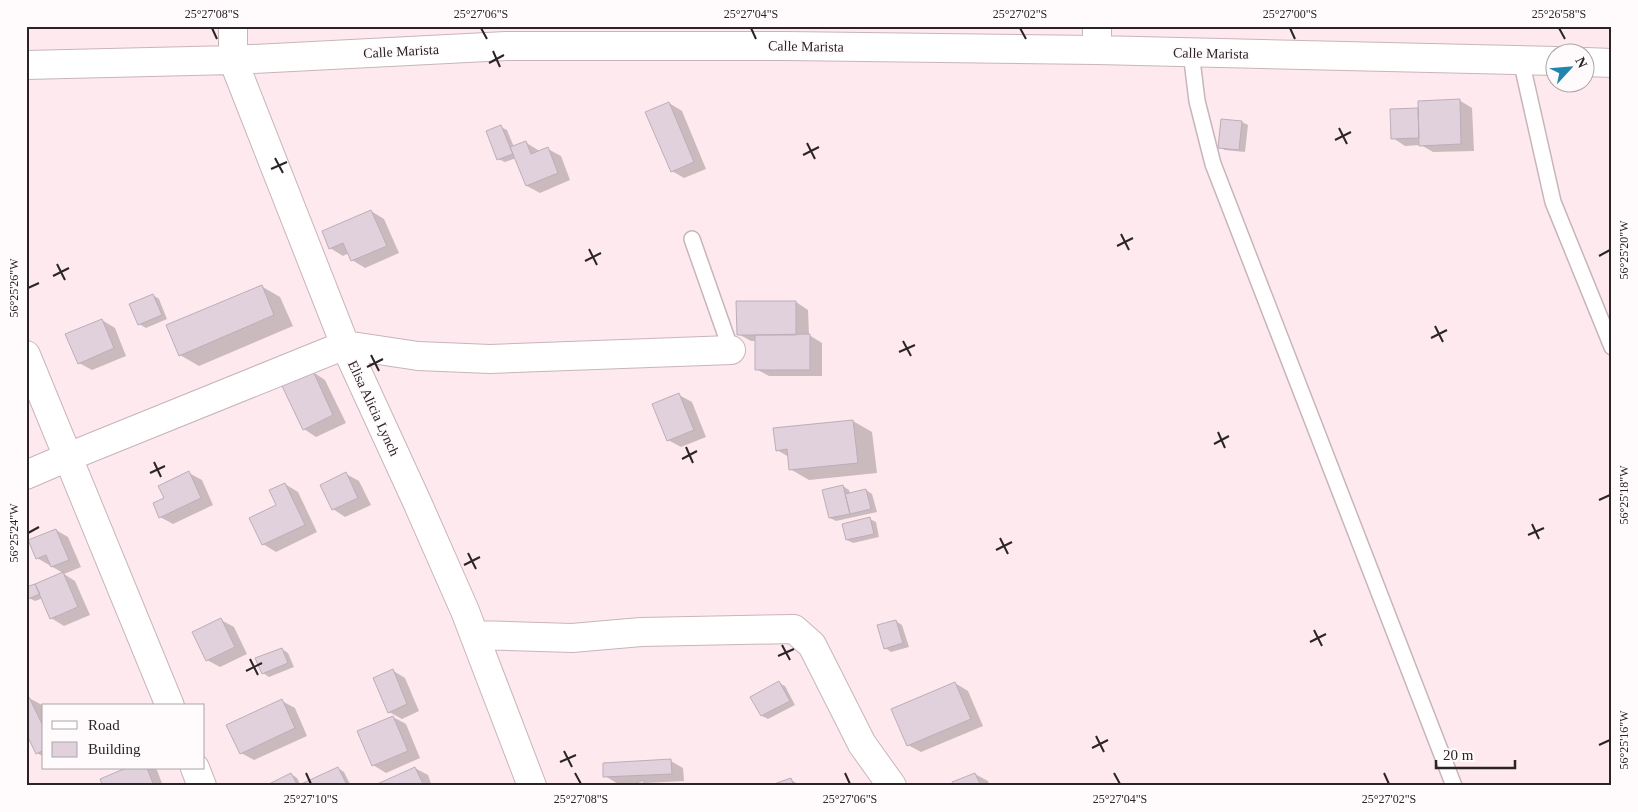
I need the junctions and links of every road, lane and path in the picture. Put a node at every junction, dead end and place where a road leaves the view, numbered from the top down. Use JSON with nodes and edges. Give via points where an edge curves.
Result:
{"nodes":[{"id":1,"x":233,"y":26,"type":"edge"},
{"id":2,"x":506,"y":36,"type":"edge"},
{"id":3,"x":786,"y":36,"type":"edge"},
{"id":4,"x":1097,"y":38,"type":"edge"},
{"id":5,"x":1191,"y":52,"type":"junction"},
{"id":6,"x":233,"y":60,"type":"junction"},
{"id":7,"x":1521,"y":60,"type":"junction"},
{"id":8,"x":1546,"y":61,"type":"edge"},
{"id":9,"x":1596,"y":62,"type":"edge"},
{"id":10,"x":1612,"y":63,"type":"edge"},
{"id":11,"x":26,"y":65,"type":"edge"},
{"id":12,"x":692,"y":239,"type":"dead end"},
{"id":13,"x":345,"y":345,"type":"junction"},
{"id":14,"x":1612,"y":347,"type":"edge"},
{"id":15,"x":731,"y":350,"type":"joint"},
{"id":16,"x":26,"y":355,"type":"edge"},
{"id":17,"x":68,"y":457,"type":"junction"},
{"id":18,"x":26,"y":475,"type":"edge"},
{"id":19,"x":474,"y":635,"type":"junction"},
{"id":20,"x":169,"y":704,"type":"edge"},
{"id":21,"x":196,"y":770,"type":"edge"},
{"id":22,"x":202,"y":786,"type":"edge"},
{"id":23,"x":532,"y":786,"type":"edge"},
{"id":24,"x":892,"y":786,"type":"edge"},
{"id":25,"x":1454,"y":786,"type":"edge"}],
"edges":[{"from":1,"to":6,"type":"street","name":"Elisa Alicia Lynch"},
{"from":2,"to":3,"type":"street","name":"Calle Marista"},
{"from":2,"to":6,"type":"street","name":"Calle Marista"},
{"from":3,"to":4,"type":"street","name":"Calle Marista"},
{"from":4,"to":5,"type":"street","name":"Calle Marista"},
{"from":5,"to":7,"type":"street","name":"Calle Marista"},
{"from":5,"to":25,"type":"lane","via":[[1197,101],[1213,164]]},
{"from":6,"to":11,"type":"street","name":"Calle Marista"},
{"from":6,"to":13,"type":"street","name":"Elisa Alicia Lynch"},
{"from":7,"to":8,"type":"street","name":"Calle Marista"},
{"from":7,"to":14,"type":"lane","via":[[1553,202]]},
{"from":9,"to":10,"type":"street"},
{"from":12,"to":15,"type":"lane"},
{"from":13,"to":15,"type":"street","via":[[418,356],[490,359]]},
{"from":13,"to":17,"type":"street"},
{"from":13,"to":19,"type":"street","name":"Elisa Alicia Lynch"},
{"from":16,"to":17,"type":"street"},
{"from":17,"to":18,"type":"street"},
{"from":17,"to":20,"type":"street"},
{"from":19,"to":23,"type":"street","name":"Elisa Alicia Lynch"},
{"from":19,"to":24,"type":"street","via":[[572,638],[641,632],[794,629],[812,645],[862,744]]},
{"from":21,"to":22,"type":"street"}]}
